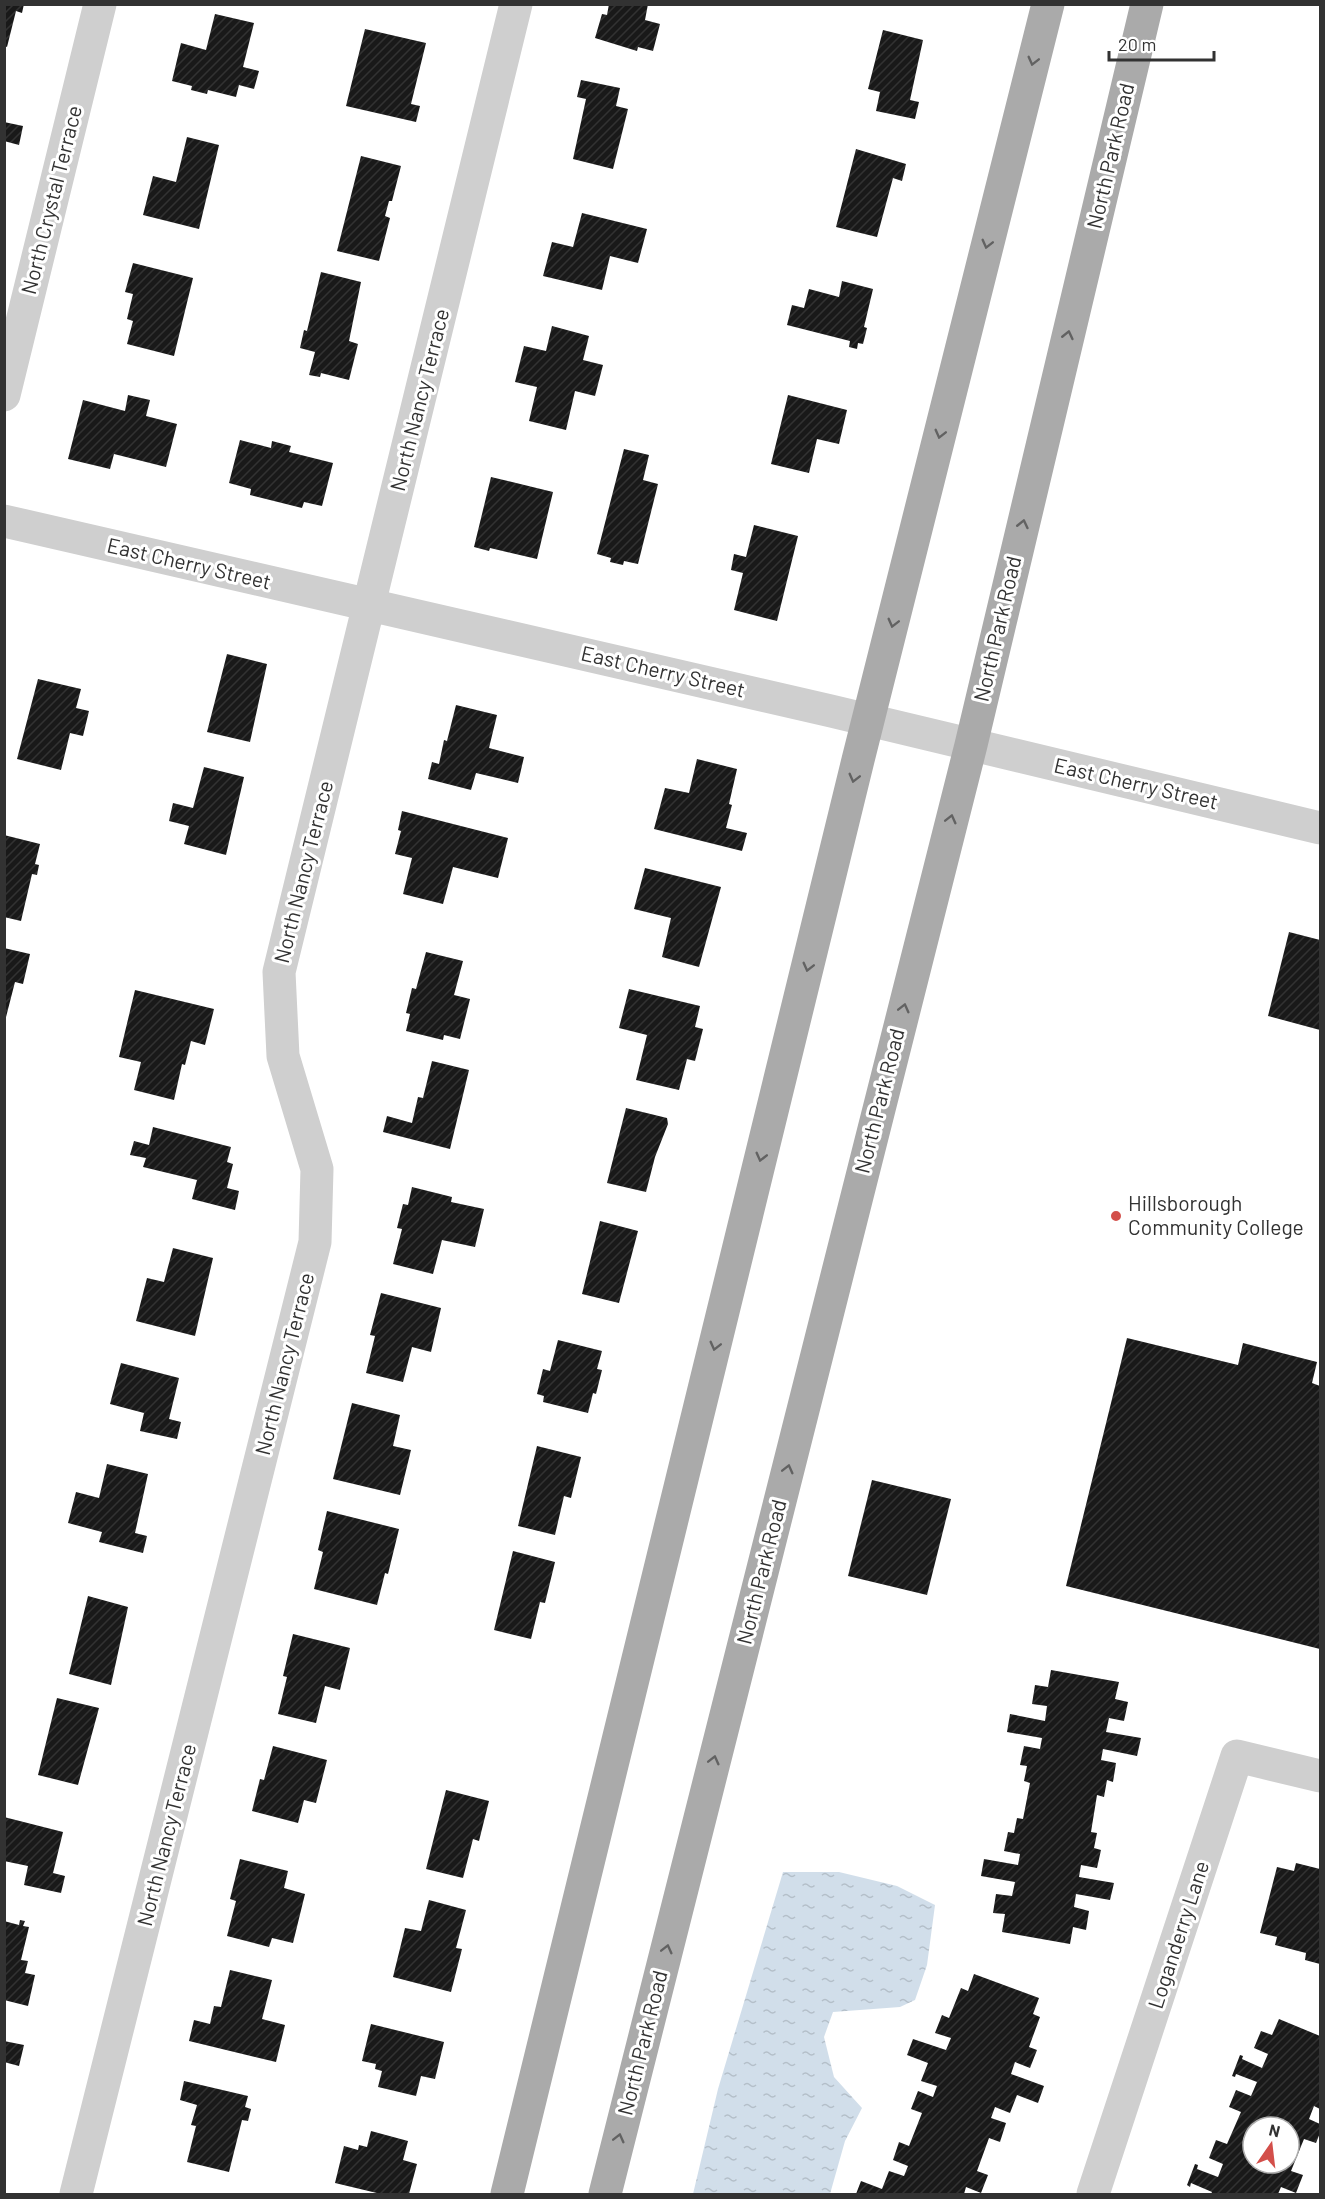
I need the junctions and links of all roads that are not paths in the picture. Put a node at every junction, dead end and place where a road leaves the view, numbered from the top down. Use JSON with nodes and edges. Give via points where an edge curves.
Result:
{"nodes":[{"id":1,"x":100,"y":4,"type":"edge"},
{"id":2,"x":516,"y":4,"type":"edge"},
{"id":3,"x":1048,"y":4,"type":"edge"},
{"id":4,"x":1148,"y":4,"type":"edge"},
{"id":5,"x":4,"y":395,"type":"edge"},
{"id":6,"x":4,"y":521,"type":"edge"},
{"id":7,"x":370,"y":606,"type":"junction"},
{"id":8,"x":869,"y":721,"type":"junction"},
{"id":9,"x":970,"y":745,"type":"junction"},
{"id":10,"x":1320,"y":828,"type":"edge"},
{"id":11,"x":1320,"y":1776,"type":"edge"},
{"id":12,"x":76,"y":2194,"type":"edge"},
{"id":13,"x":507,"y":2194,"type":"edge"},
{"id":14,"x":605,"y":2194,"type":"edge"},
{"id":15,"x":1094,"y":2194,"type":"edge"}],
"edges":[{"from":1,"to":5,"type":"street","name":"North Crystal Terrace"},
{"from":2,"to":7,"type":"street","name":"North Nancy Terrace"},
{"from":3,"to":8,"type":"main road","one_way":true},
{"from":9,"to":4,"type":"main road","name":"North Park Road","one_way":true},
{"from":6,"to":7,"type":"street","name":"East Cherry Street"},
{"from":7,"to":8,"type":"street","name":"East Cherry Street"},
{"from":7,"to":12,"type":"street","name":"North Nancy Terrace","via":[[279,972],[283,1056],[317,1169],[315,1242]]},
{"from":8,"to":9,"type":"street","name":"East Cherry Street"},
{"from":8,"to":13,"type":"main road","one_way":true},
{"from":9,"to":10,"type":"street","name":"East Cherry Street"},
{"from":14,"to":9,"type":"main road","name":"North Park Road","one_way":true},
{"from":11,"to":15,"type":"street","name":"Loganderry Lane","via":[[1237,1756]]}]}
